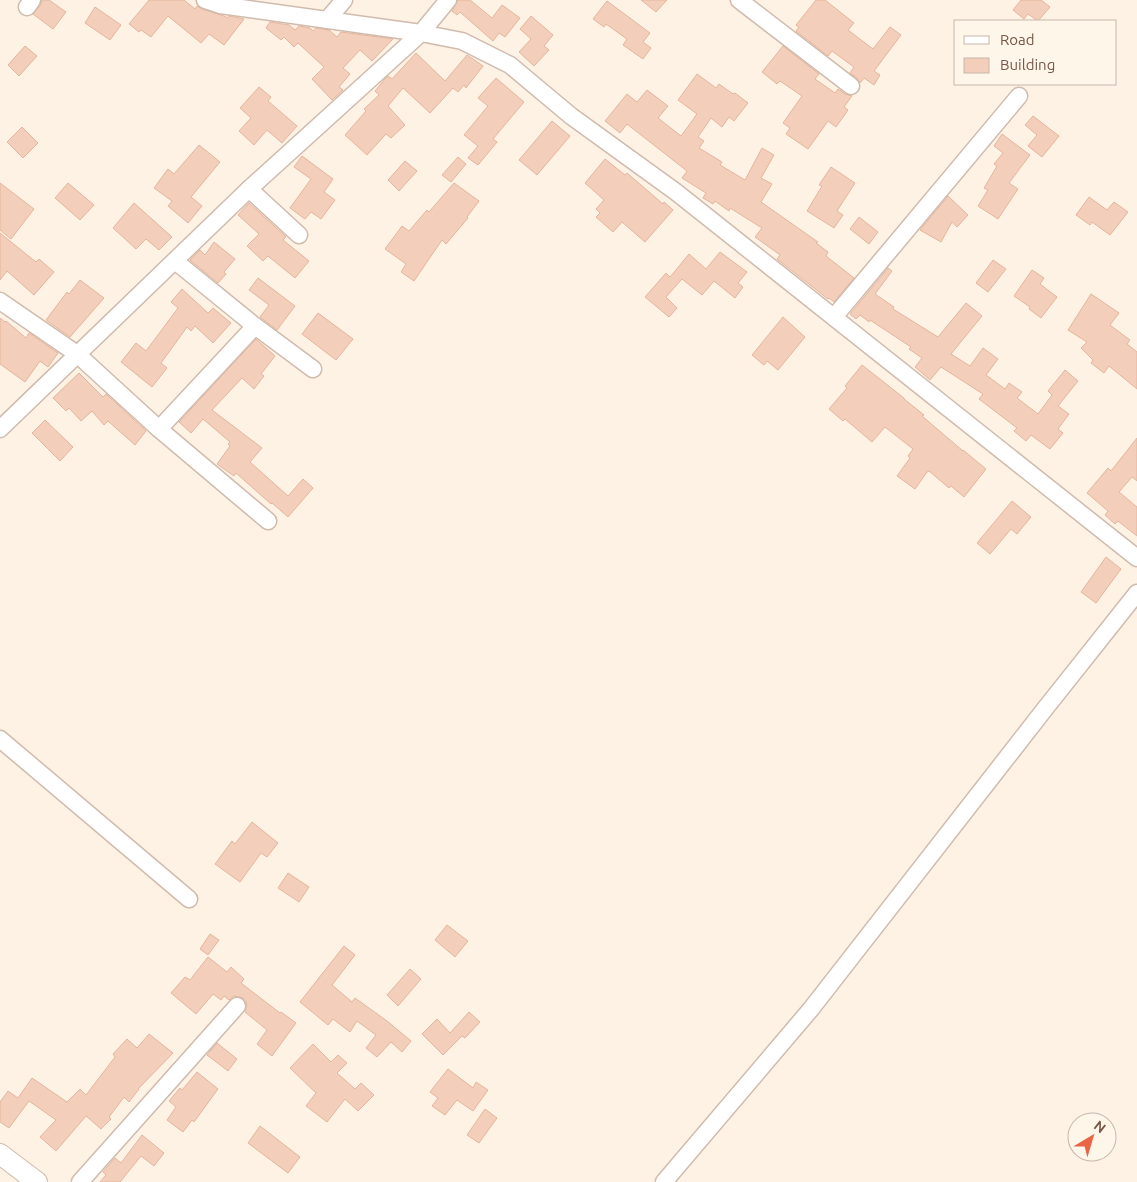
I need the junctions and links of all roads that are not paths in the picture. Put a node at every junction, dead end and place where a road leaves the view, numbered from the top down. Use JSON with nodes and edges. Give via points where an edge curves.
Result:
{"nodes":[{"id":1,"x":206,"y":0,"type":"edge"},
{"id":2,"x":344,"y":0,"type":"edge"},
{"id":3,"x":448,"y":0,"type":"edge"},
{"id":4,"x":739,"y":0,"type":"edge"},
{"id":5,"x":327,"y":20,"type":"junction"},
{"id":6,"x":421,"y":33,"type":"junction"},
{"id":7,"x":851,"y":86,"type":"dead end"},
{"id":8,"x":1019,"y":96,"type":"dead end"},
{"id":9,"x":250,"y":189,"type":"junction"},
{"id":10,"x":299,"y":235,"type":"dead end"},
{"id":11,"x":174,"y":261,"type":"junction"},
{"id":12,"x":0,"y":301,"type":"edge"},
{"id":13,"x":834,"y":317,"type":"junction"},
{"id":14,"x":255,"y":326,"type":"junction"},
{"id":15,"x":77,"y":354,"type":"junction"},
{"id":16,"x":313,"y":368,"type":"dead end"},
{"id":17,"x":0,"y":429,"type":"edge"},
{"id":18,"x":159,"y":429,"type":"junction"},
{"id":19,"x":268,"y":521,"type":"dead end"},
{"id":20,"x":1137,"y":558,"type":"edge"},
{"id":21,"x":1137,"y":594,"type":"edge"},
{"id":22,"x":0,"y":739,"type":"edge"},
{"id":23,"x":188,"y":900,"type":"dead end"},
{"id":24,"x":237,"y":1006,"type":"dead end"},
{"id":25,"x":0,"y":1154,"type":"edge"},
{"id":26,"x":38,"y":1182,"type":"edge"},
{"id":27,"x":80,"y":1182,"type":"edge"},
{"id":28,"x":664,"y":1182,"type":"edge"}],
"edges":[{"from":1,"to":5,"type":"street","via":[[220,6]]},
{"from":2,"to":5,"type":"street"},
{"from":3,"to":6,"type":"street"},
{"from":4,"to":7,"type":"street"},
{"from":5,"to":6,"type":"street"},
{"from":6,"to":9,"type":"street"},
{"from":6,"to":13,"type":"street","via":[[462,41],[510,65],[570,116],[676,192]]},
{"from":8,"to":13,"type":"street"},
{"from":9,"to":10,"type":"street"},
{"from":9,"to":11,"type":"street"},
{"from":11,"to":14,"type":"street"},
{"from":11,"to":15,"type":"street"},
{"from":12,"to":15,"type":"street"},
{"from":13,"to":20,"type":"street"},
{"from":14,"to":16,"type":"street"},
{"from":14,"to":18,"type":"street"},
{"from":15,"to":17,"type":"street"},
{"from":15,"to":18,"type":"street"},
{"from":18,"to":19,"type":"street"},
{"from":21,"to":28,"type":"street","via":[[811,1009]]},
{"from":22,"to":23,"type":"street"},
{"from":24,"to":27,"type":"street"},
{"from":25,"to":26,"type":"street"}]}
